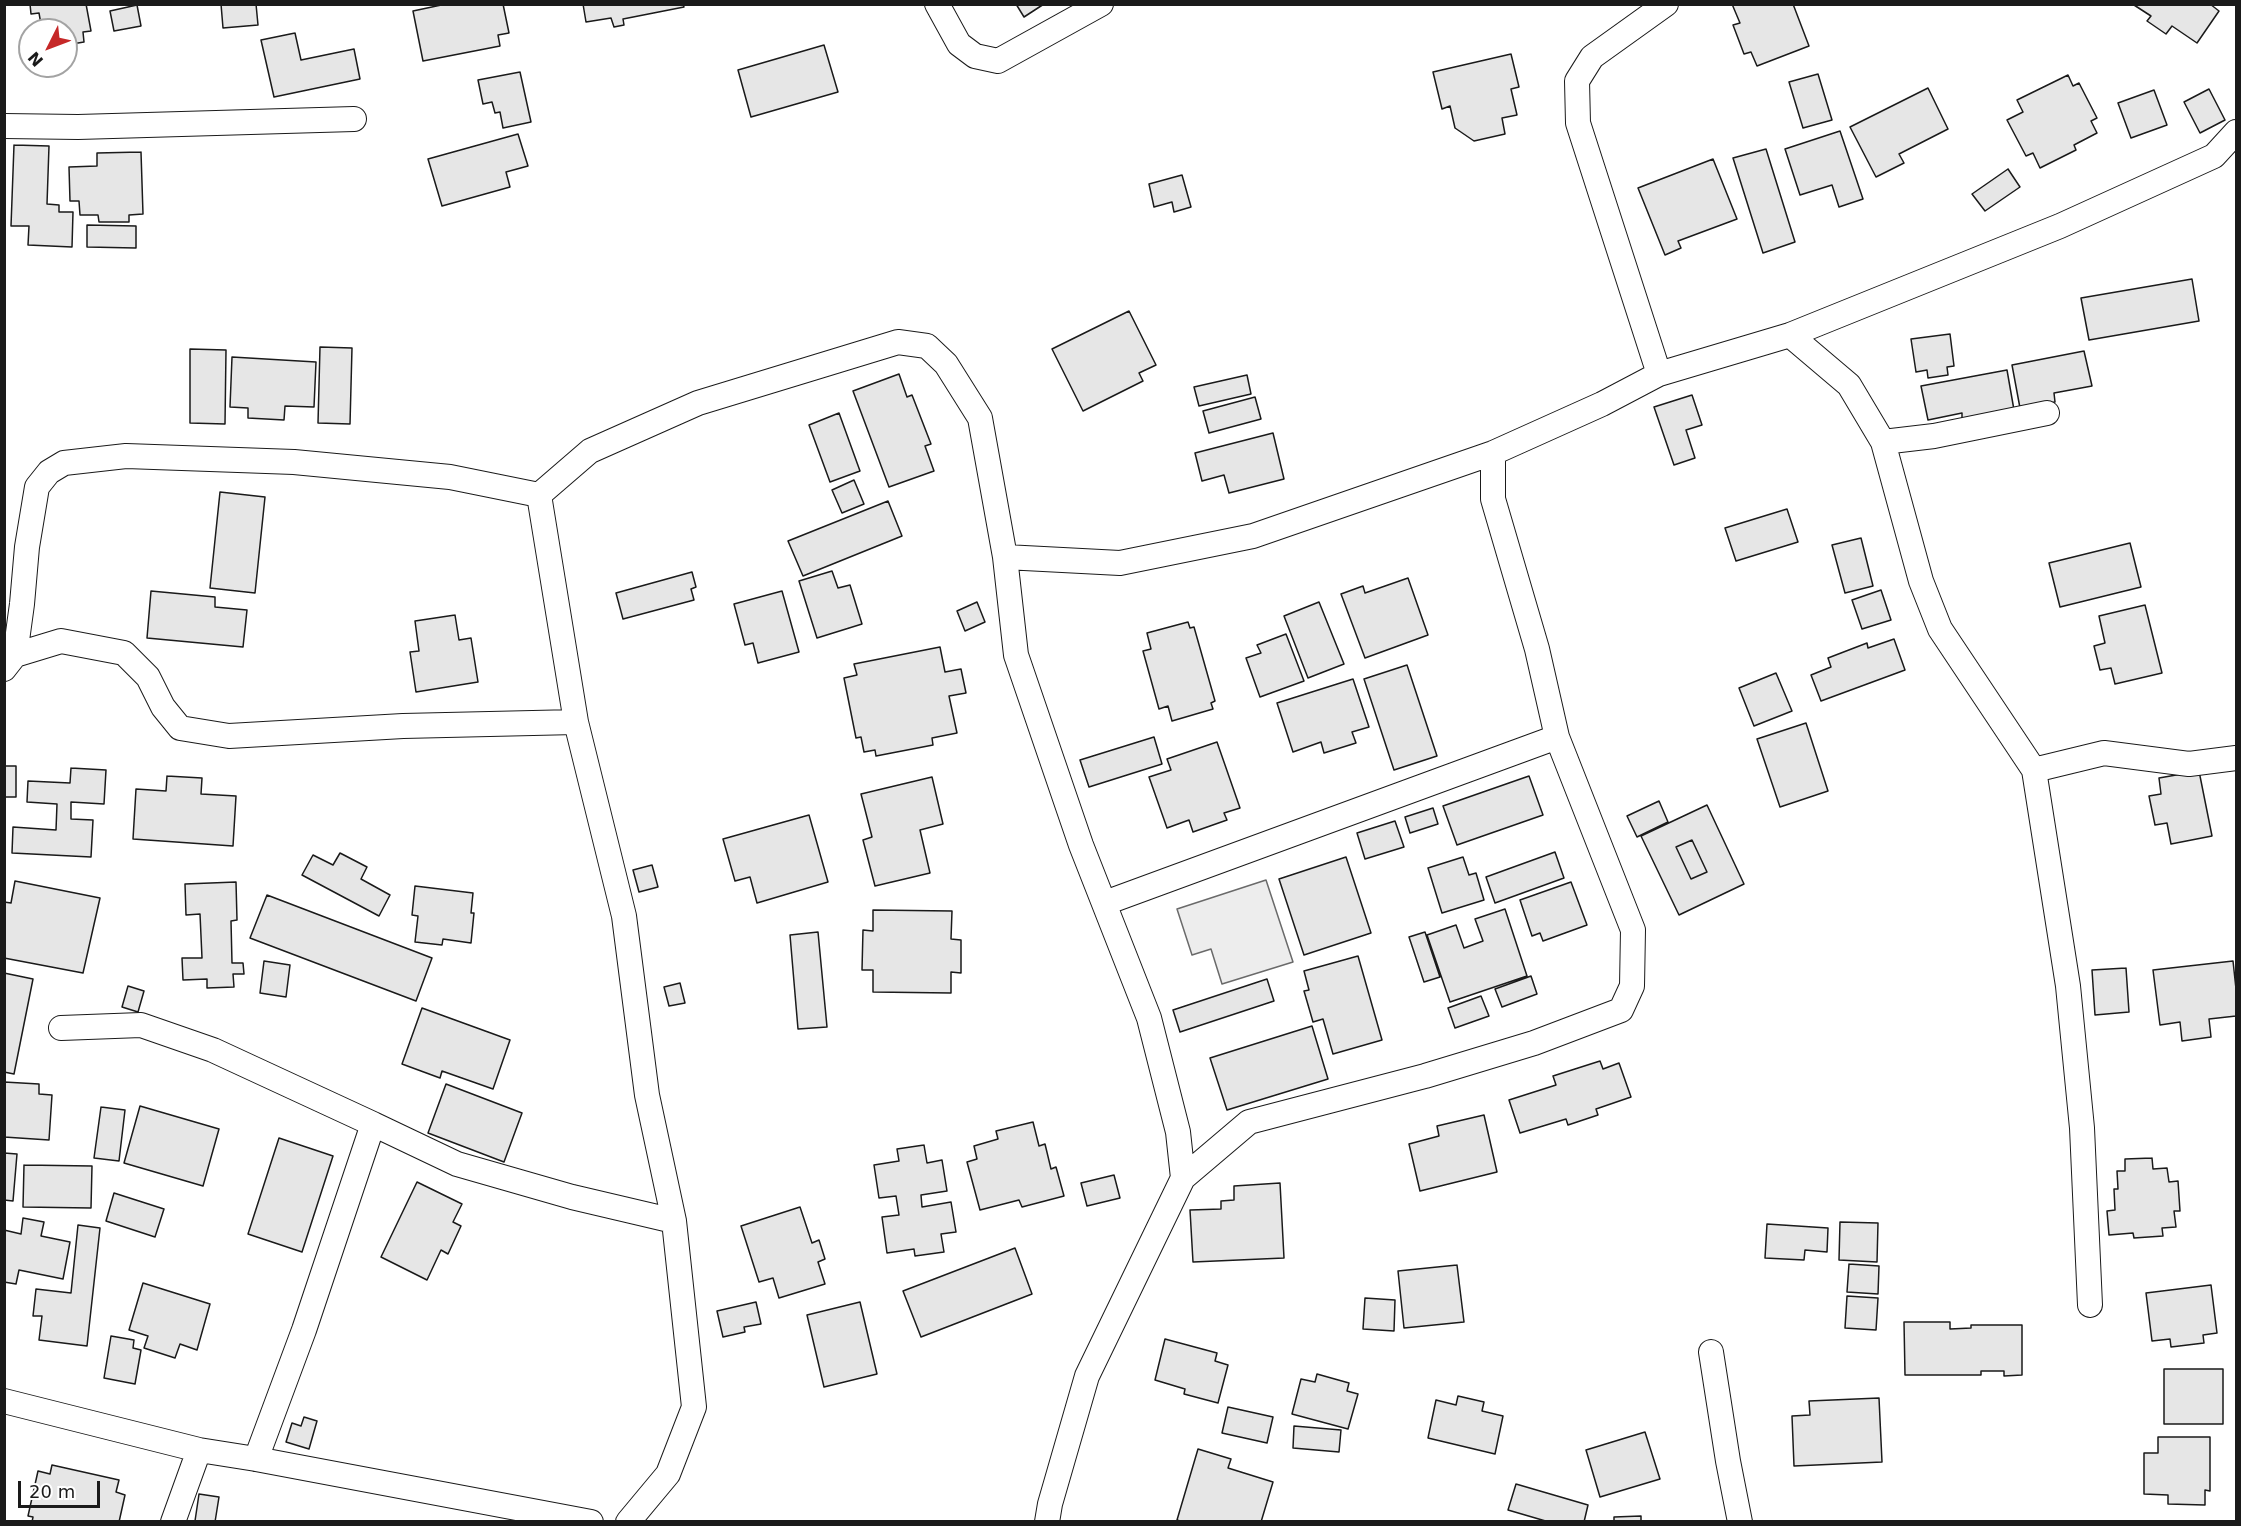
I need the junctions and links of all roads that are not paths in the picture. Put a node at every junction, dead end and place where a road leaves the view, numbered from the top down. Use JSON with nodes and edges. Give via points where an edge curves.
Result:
{"nodes":[{"id":1,"x":937,"y":4,"type":"edge"},
{"id":2,"x":1101,"y":4,"type":"edge"},
{"id":3,"x":1666,"y":4,"type":"edge"},
{"id":4,"x":354,"y":119,"type":"dead end"},
{"id":5,"x":4,"y":126,"type":"edge"},
{"id":6,"x":2236,"y":132,"type":"edge"},
{"id":7,"x":1790,"y":335,"type":"junction"},
{"id":8,"x":1659,"y":374,"type":"junction"},
{"id":9,"x":2047,"y":413,"type":"dead end"},
{"id":10,"x":1883,"y":442,"type":"junction"},
{"id":11,"x":1493,"y":453,"type":"junction"},
{"id":12,"x":539,"y":495,"type":"junction"},
{"id":13,"x":1005,"y":557,"type":"junction"},
{"id":14,"x":10,"y":662,"type":"edge"},
{"id":15,"x":576,"y":722,"type":"junction"},
{"id":16,"x":1557,"y":737,"type":"junction"},
{"id":17,"x":2236,"y":758,"type":"edge"},
{"id":18,"x":2034,"y":770,"type":"junction"},
{"id":19,"x":1105,"y":903,"type":"junction"},
{"id":20,"x":61,"y":1028,"type":"dead end"},
{"id":21,"x":373,"y":1124,"type":"junction"},
{"id":22,"x":1183,"y":1178,"type":"junction"},
{"id":23,"x":674,"y":1221,"type":"junction"},
{"id":24,"x":2090,"y":1305,"type":"dead end"},
{"id":25,"x":1711,"y":1352,"type":"dead end"},
{"id":26,"x":4,"y":1401,"type":"edge"},
{"id":27,"x":199,"y":1450,"type":"junction"},
{"id":28,"x":256,"y":1459,"type":"junction"},
{"id":29,"x":173,"y":1521,"type":"edge"},
{"id":30,"x":591,"y":1521,"type":"edge"},
{"id":31,"x":628,"y":1521,"type":"edge"},
{"id":32,"x":1047,"y":1521,"type":"edge"},
{"id":33,"x":1740,"y":1521,"type":"edge"}],
"edges":[{"from":1,"to":2,"type":"street","via":[[959,44],[975,56],[998,61]]},
{"from":3,"to":8,"type":"street","via":[[1592,57],[1577,81],[1578,123]]},
{"from":4,"to":5,"type":"street","via":[[78,128]]},
{"from":6,"to":7,"type":"street","via":[[2214,156],[2204,161],[2060,226]]},
{"from":7,"to":8,"type":"street"},
{"from":7,"to":10,"type":"street","via":[[1849,385]]},
{"from":8,"to":11,"type":"street"},
{"from":9,"to":10,"type":"street"},
{"from":10,"to":18,"type":"street","via":[[1921,581],[1940,629]]},
{"from":11,"to":13,"type":"street","via":[[1252,536],[1120,563]]},
{"from":11,"to":16,"type":"street","via":[[1493,500],[1537,649]]},
{"from":12,"to":13,"type":"street","via":[[590,451],[698,403],[898,342],[927,346],[946,364],[980,418]]},
{"from":12,"to":14,"type":"street","via":[[450,477],[294,462],[126,456],[64,463],[49,472],[37,487],[22,604]]},
{"from":12,"to":15,"type":"street"},
{"from":13,"to":19,"type":"street","via":[[1016,655]]},
{"from":14,"to":15,"type":"street","via":[[61,641],[124,653],[148,677],[163,707],[180,728],[229,736]]},
{"from":15,"to":23,"type":"street","via":[[624,916],[647,1095]]},
{"from":16,"to":19,"type":"street"},
{"from":16,"to":22,"type":"street","via":[[1633,930],[1632,986],[1621,1010],[1534,1043],[1425,1076],[1249,1122]]},
{"from":17,"to":18,"type":"street","via":[[2189,764],[2104,753]]},
{"from":18,"to":24,"type":"street","via":[[2068,986],[2082,1128]]},
{"from":19,"to":22,"type":"street","via":[[1149,1018],[1178,1132]]},
{"from":20,"to":21,"type":"street","via":[[141,1025],[213,1050]]},
{"from":21,"to":23,"type":"street","via":[[457,1164]]},
{"from":21,"to":28,"type":"street"},
{"from":22,"to":32,"type":"street","via":[[1087,1376]]},
{"from":23,"to":31,"type":"street","via":[[694,1407],[668,1474]]},
{"from":25,"to":33,"type":"street"},
{"from":26,"to":27,"type":"street"},
{"from":27,"to":28,"type":"street"},
{"from":27,"to":29,"type":"street"},
{"from":28,"to":30,"type":"street"}]}
